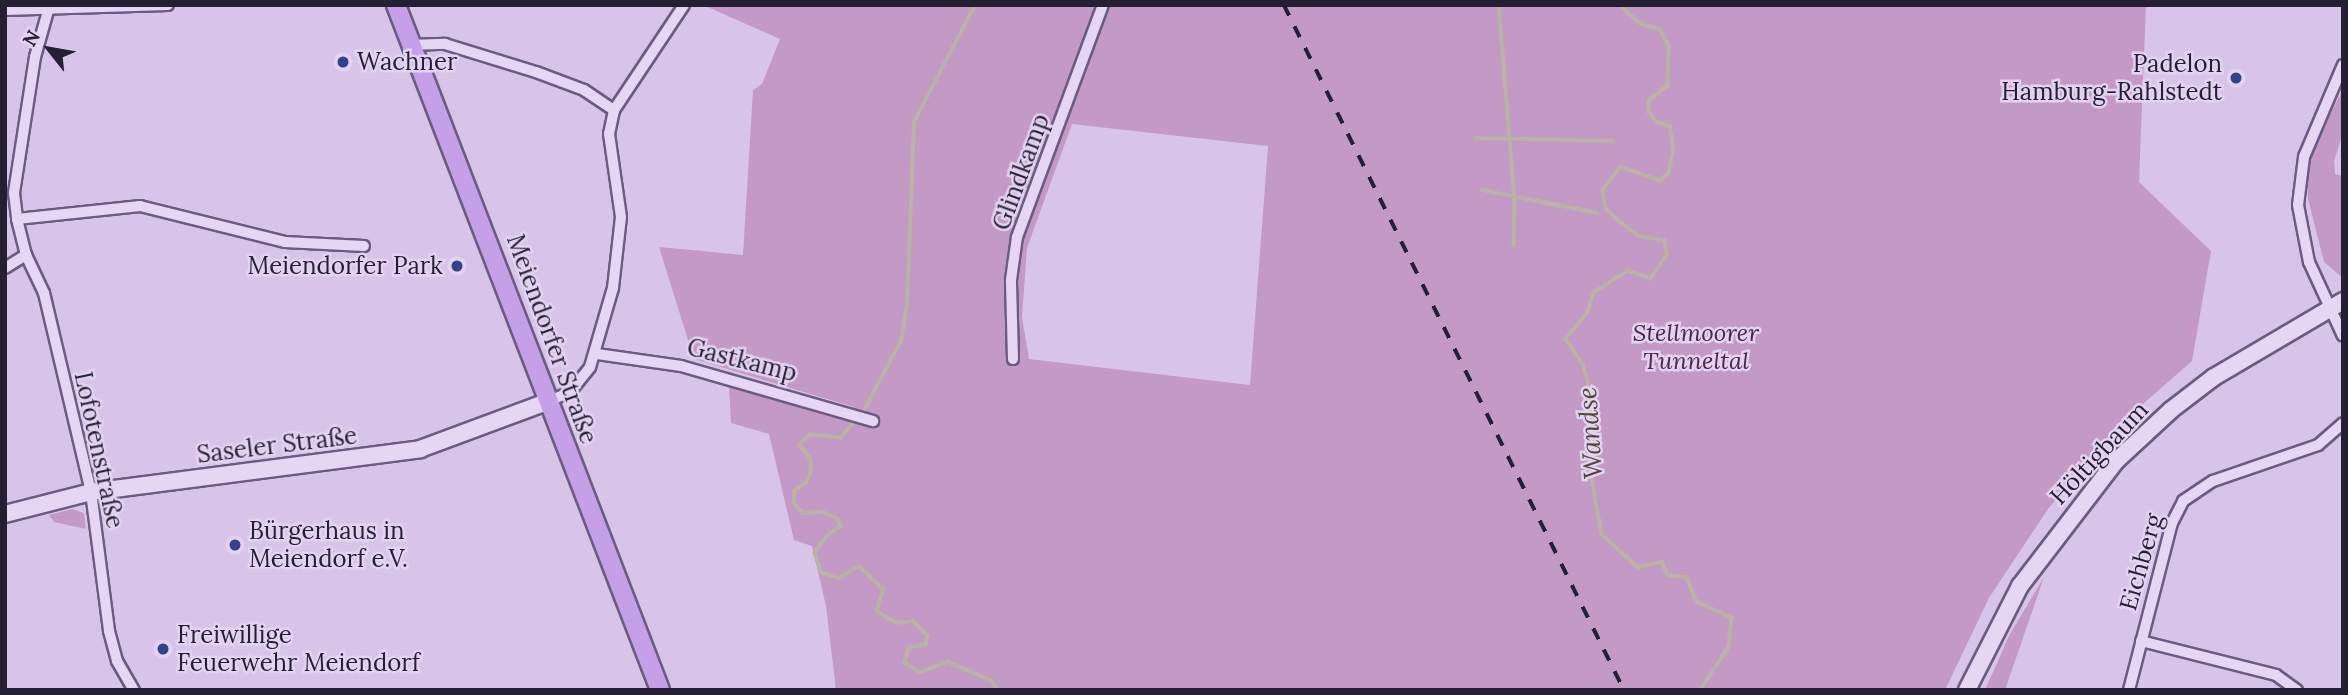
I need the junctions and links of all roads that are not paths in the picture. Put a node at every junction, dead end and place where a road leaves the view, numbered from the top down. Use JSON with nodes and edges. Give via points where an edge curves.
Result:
{"nodes":[{"id":1,"x":168,"y":5,"type":"edge"},
{"id":2,"x":396,"y":5,"type":"edge"},
{"id":3,"x":684,"y":5,"type":"edge"},
{"id":4,"x":1103,"y":5,"type":"edge"},
{"id":5,"x":5,"y":10,"type":"edge"},
{"id":6,"x":48,"y":11,"type":"junction"},
{"id":7,"x":410,"y":45,"type":"junction"},
{"id":8,"x":2343,"y":65,"type":"edge"},
{"id":9,"x":614,"y":110,"type":"junction"},
{"id":10,"x":17,"y":219,"type":"junction"},
{"id":11,"x":364,"y":246,"type":"dead end"},
{"id":12,"x":26,"y":254,"type":"junction"},
{"id":13,"x":5,"y":268,"type":"edge"},
{"id":14,"x":2339,"y":308,"type":"edge"},
{"id":15,"x":2343,"y":337,"type":"edge"},
{"id":16,"x":597,"y":354,"type":"junction"},
{"id":17,"x":1013,"y":359,"type":"dead end"},
{"id":18,"x":548,"y":401,"type":"junction"},
{"id":19,"x":873,"y":421,"type":"dead end"},
{"id":20,"x":2343,"y":423,"type":"edge"},
{"id":21,"x":91,"y":492,"type":"junction"},
{"id":22,"x":5,"y":514,"type":"edge"},
{"id":23,"x":2141,"y":641,"type":"junction"},
{"id":24,"x":134,"y":690,"type":"edge"},
{"id":25,"x":660,"y":690,"type":"edge"},
{"id":26,"x":1967,"y":690,"type":"edge"},
{"id":27,"x":2129,"y":690,"type":"edge"},
{"id":28,"x":2297,"y":690,"type":"edge"}],
"edges":[{"from":1,"to":6,"type":"street"},
{"from":2,"to":7,"type":"main road","name":"Meiendorfer Straße"},
{"from":3,"to":9,"type":"street"},
{"from":4,"to":17,"type":"street","name":"Glindkamp","via":[[1017,237],[1010,280]]},
{"from":5,"to":6,"type":"street"},
{"from":6,"to":10,"type":"street","name":"Lofotenstraße","via":[[33,71],[14,193]]},
{"from":7,"to":9,"type":"street","via":[[445,44],[536,72],[584,90]]},
{"from":7,"to":18,"type":"main road","name":"Meiendorfer Straße","via":[[498,259]]},
{"from":8,"to":14,"type":"street","via":[[2304,157],[2298,205],[2309,262]]},
{"from":9,"to":16,"type":"street","via":[[608,134],[621,217],[613,288]]},
{"from":10,"to":11,"type":"street","via":[[140,206],[285,242]]},
{"from":10,"to":12,"type":"street","name":"Lofotenstraße"},
{"from":12,"to":13,"type":"street"},
{"from":12,"to":21,"type":"street","name":"Lofotenstraße","via":[[44,293]]},
{"from":14,"to":15,"type":"street"},
{"from":14,"to":26,"type":"street","name":"Höltigbaum","via":[[2214,377],[2115,462],[2020,586]]},
{"from":16,"to":18,"type":"street","via":[[575,387]]},
{"from":16,"to":19,"type":"street","name":"Gastkamp","via":[[681,366]]},
{"from":18,"to":21,"type":"street","name":"Saseler Straße","via":[[420,449]]},
{"from":18,"to":25,"type":"main road","name":"Meiendorfer Straße"},
{"from":20,"to":23,"type":"street","name":"Eichberg","via":[[2318,445],[2213,481],[2183,501],[2172,523]]},
{"from":21,"to":22,"type":"street","name":"Saseler Straße"},
{"from":21,"to":24,"type":"street","name":"Lofotenstraße","via":[[109,631],[117,661]]},
{"from":23,"to":27,"type":"street","name":"Eichberg"},
{"from":23,"to":28,"type":"street","via":[[2276,675]]}]}
